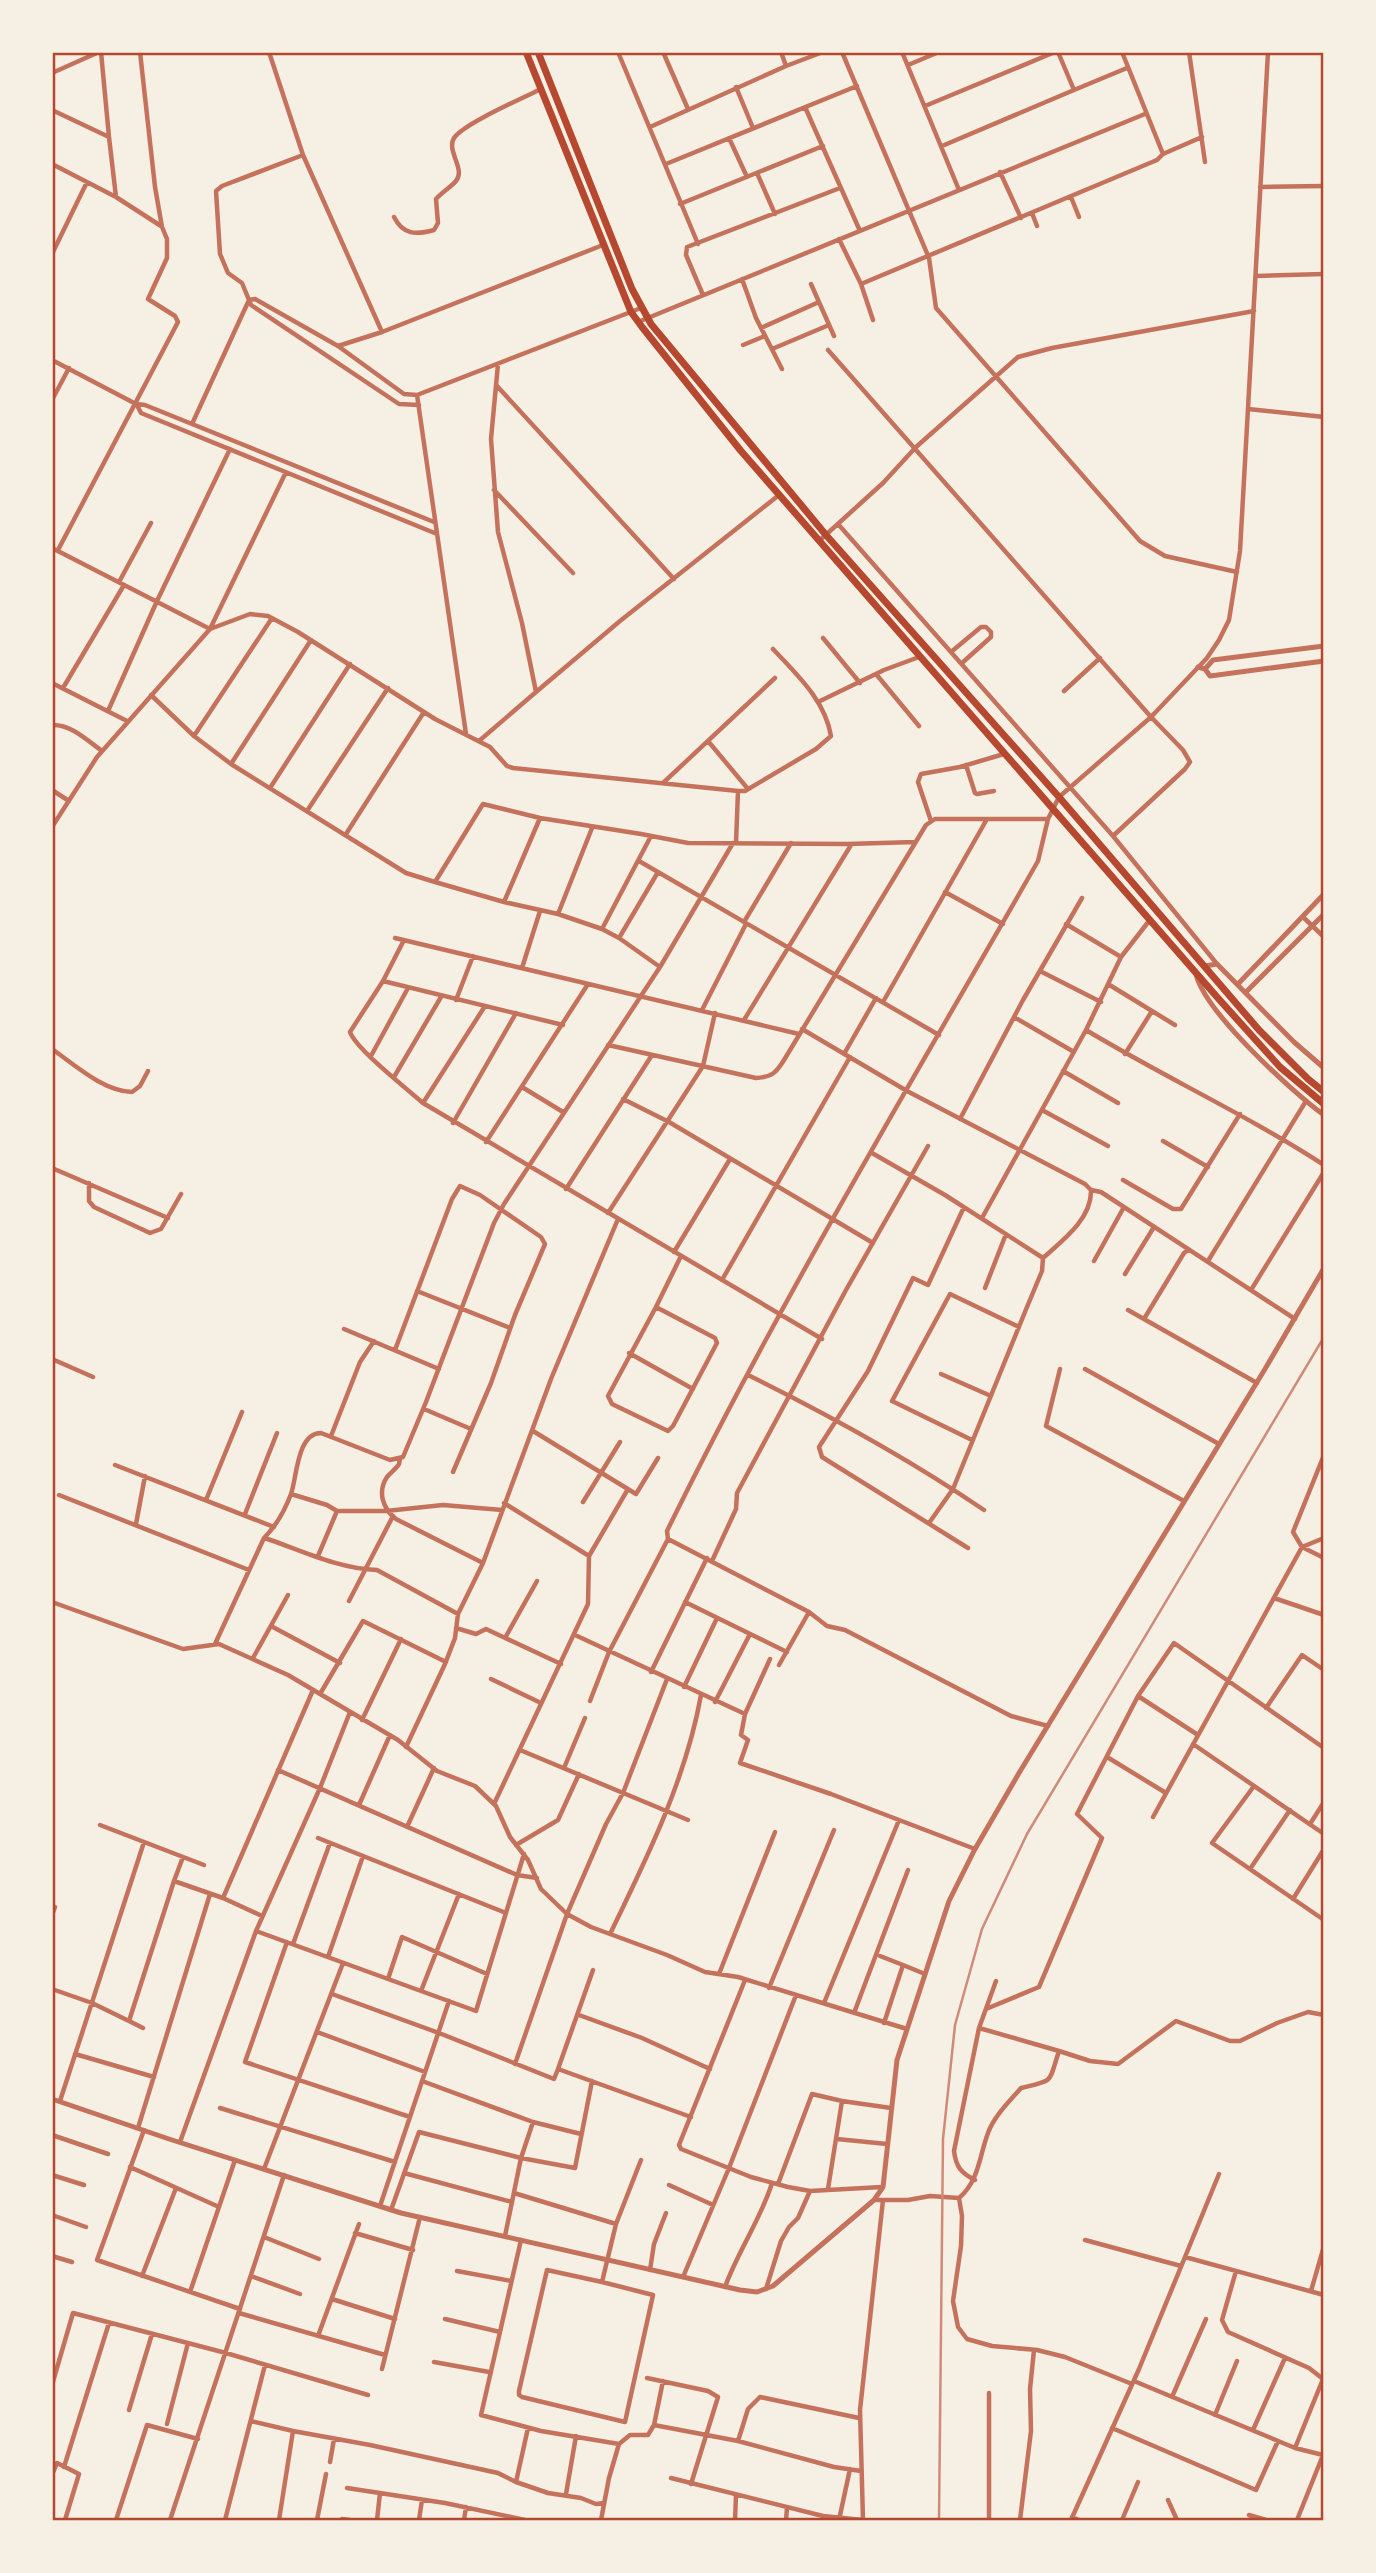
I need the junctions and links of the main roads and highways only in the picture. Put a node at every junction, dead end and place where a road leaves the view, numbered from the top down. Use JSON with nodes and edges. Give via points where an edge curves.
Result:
{"nodes":[{"id":1,"x":526,"y":52,"type":"edge"},
{"id":2,"x":538,"y":52,"type":"edge"},
{"id":3,"x":1324,"y":1092,"type":"edge"},
{"id":4,"x":1324,"y":1104,"type":"edge"}],
"edges":[{"from":1,"to":4,"type":"highway","via":[[638,322],[779,495],[1004,754],[1280,1067]]},
{"from":2,"to":3,"type":"highway","via":[[646,317],[826,535],[1259,1030]]}]}
